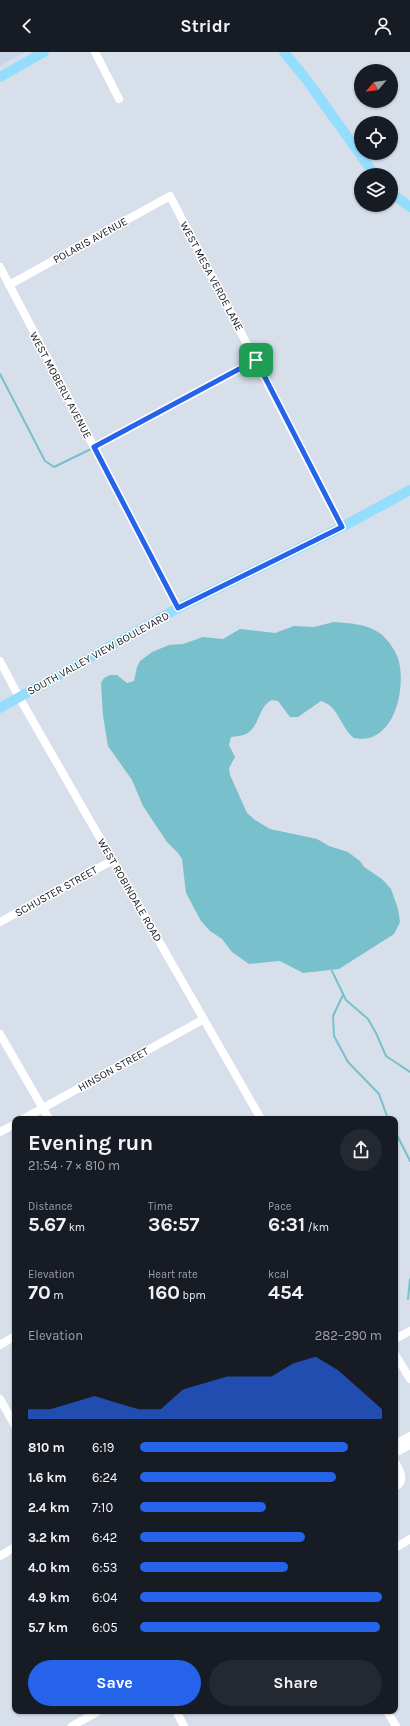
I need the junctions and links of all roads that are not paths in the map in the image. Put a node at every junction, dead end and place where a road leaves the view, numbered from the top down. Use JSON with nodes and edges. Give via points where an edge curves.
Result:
{"nodes":[{"id":1,"x":44,"y":52,"type":"edge"},
{"id":2,"x":95,"y":52,"type":"edge"},
{"id":3,"x":284,"y":52,"type":"edge"},
{"id":4,"x":0,"y":77,"type":"edge"},
{"id":5,"x":119,"y":99,"type":"dead end"},
{"id":6,"x":370,"y":168,"type":"edge"},
{"id":7,"x":170,"y":196,"type":"joint"},
{"id":8,"x":398,"y":199,"type":"edge"},
{"id":9,"x":410,"y":208,"type":"edge"},
{"id":10,"x":0,"y":267,"type":"edge"},
{"id":11,"x":9,"y":285,"type":"junction"},
{"id":12,"x":256,"y":360,"type":"junction"},
{"id":13,"x":94,"y":447,"type":"junction"},
{"id":14,"x":410,"y":490,"type":"edge"},
{"id":15,"x":342,"y":527,"type":"junction"},
{"id":16,"x":178,"y":608,"type":"junction"},
{"id":17,"x":0,"y":661,"type":"edge"},
{"id":18,"x":19,"y":697,"type":"junction"},
{"id":19,"x":0,"y":708,"type":"edge"},
{"id":20,"x":113,"y":860,"type":"junction"},
{"id":21,"x":0,"y":922,"type":"edge"},
{"id":22,"x":204,"y":1018,"type":"junction"},
{"id":23,"x":0,"y":1034,"type":"edge"},
{"id":24,"x":43,"y":1108,"type":"junction"},
{"id":25,"x":28,"y":1116,"type":"edge"},
{"id":26,"x":47,"y":1116,"type":"edge"},
{"id":27,"x":259,"y":1116,"type":"edge"},
{"id":28,"x":12,"y":1126,"type":"edge"},
{"id":29,"x":0,"y":1132,"type":"edge"},
{"id":30,"x":410,"y":1331,"type":"edge"},
{"id":31,"x":398,"y":1337,"type":"edge"},
{"id":32,"x":12,"y":1338,"type":"edge"},
{"id":33,"x":0,"y":1345,"type":"edge"},
{"id":34,"x":398,"y":1359,"type":"edge"},
{"id":35,"x":410,"y":1380,"type":"edge"},
{"id":36,"x":0,"y":1399,"type":"edge"},
{"id":37,"x":12,"y":1421,"type":"edge"},
{"id":38,"x":410,"y":1436,"type":"edge"},
{"id":39,"x":398,"y":1442,"type":"edge"},
{"id":40,"x":410,"y":1445,"type":"edge"},
{"id":41,"x":398,"y":1451,"type":"edge"},
{"id":42,"x":398,"y":1467,"type":"edge"},
{"id":43,"x":398,"y":1485,"type":"edge"},
{"id":44,"x":410,"y":1539,"type":"edge"},
{"id":45,"x":398,"y":1546,"type":"edge"},
{"id":46,"x":12,"y":1549,"type":"edge"},
{"id":47,"x":0,"y":1556,"type":"edge"},
{"id":48,"x":94,"y":1714,"type":"edge"},
{"id":49,"x":178,"y":1714,"type":"edge"},
{"id":50,"x":389,"y":1714,"type":"edge"},
{"id":51,"x":72,"y":1726,"type":"edge"},
{"id":52,"x":184,"y":1726,"type":"edge"},
{"id":53,"x":396,"y":1726,"type":"edge"}],
"edges":[{"from":1,"to":4,"type":"main road"},
{"from":2,"to":5,"type":"street"},
{"from":3,"to":6,"type":"main road"},
{"from":7,"to":11,"type":"street","name":"POLARIS AVENUE"},
{"from":7,"to":12,"type":"street","name":"WEST MESA VERDE LANE"},
{"from":8,"to":9,"type":"main road"},
{"from":10,"to":11,"type":"street","name":"WEST MOBERLY AVENUE"},
{"from":11,"to":13,"type":"street","name":"WEST MOBERLY AVENUE"},
{"from":12,"to":13,"type":"street"},
{"from":12,"to":15,"type":"street","name":"WEST MESA VERDE LANE"},
{"from":13,"to":16,"type":"street","name":"WEST MOBERLY AVENUE"},
{"from":14,"to":15,"type":"main road","name":"SOUTH VALLEY VIEW BOULEVARD"},
{"from":15,"to":16,"type":"main road","name":"SOUTH VALLEY VIEW BOULEVARD"},
{"from":16,"to":18,"type":"main road","name":"SOUTH VALLEY VIEW BOULEVARD"},
{"from":17,"to":18,"type":"street","name":"WEST ROBINDALE ROAD"},
{"from":18,"to":19,"type":"main road","name":"SOUTH VALLEY VIEW BOULEVARD"},
{"from":18,"to":20,"type":"street","name":"WEST ROBINDALE ROAD"},
{"from":20,"to":21,"type":"street","name":"SCHUSTER STREET"},
{"from":20,"to":22,"type":"street","name":"WEST ROBINDALE ROAD"},
{"from":22,"to":24,"type":"street","name":"HINSON STREET"},
{"from":22,"to":27,"type":"street","name":"WEST ROBINDALE ROAD"},
{"from":23,"to":24,"type":"street"},
{"from":24,"to":25,"type":"street","name":"HINSON STREET"},
{"from":24,"to":26,"type":"street"},
{"from":28,"to":29,"type":"street"},
{"from":30,"to":31,"type":"street"},
{"from":32,"to":33,"type":"street"},
{"from":34,"to":35,"type":"street"},
{"from":36,"to":37,"type":"street"},
{"from":38,"to":39,"type":"street"},
{"from":40,"to":41,"type":"street"},
{"from":42,"to":43,"type":"street","via":[[401,1479]]},
{"from":44,"to":45,"type":"street"},
{"from":46,"to":47,"type":"street"},
{"from":48,"to":51,"type":"street"},
{"from":49,"to":52,"type":"street"},
{"from":50,"to":53,"type":"street"}]}
